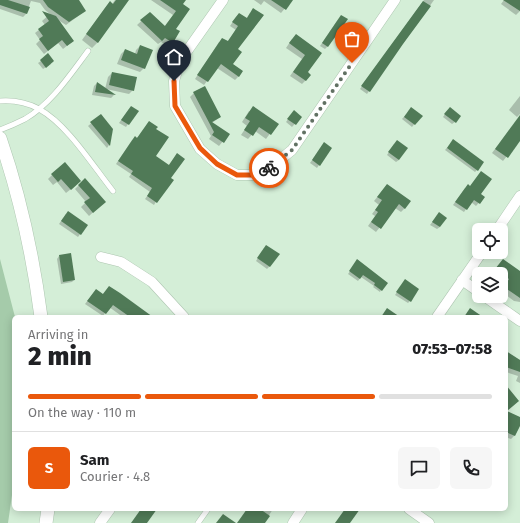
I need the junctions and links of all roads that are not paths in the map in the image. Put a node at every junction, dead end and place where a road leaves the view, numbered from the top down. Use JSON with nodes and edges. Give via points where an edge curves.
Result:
{"nodes":[{"id":1,"x":223,"y":0,"type":"edge"},
{"id":2,"x":395,"y":0,"type":"edge"},
{"id":3,"x":88,"y":51,"type":"dead end"},
{"id":4,"x":0,"y":101,"type":"edge"},
{"id":5,"x":39,"y":108,"type":"junction"},
{"id":6,"x":0,"y":130,"type":"edge"},
{"id":7,"x":0,"y":138,"type":"edge"},
{"id":8,"x":113,"y":192,"type":"dead end"},
{"id":9,"x":520,"y":196,"type":"edge"},
{"id":10,"x":502,"y":223,"type":"edge"},
{"id":11,"x":101,"y":257,"type":"dead end"},
{"id":12,"x":477,"y":259,"type":"edge"},
{"id":13,"x":462,"y":280,"type":"junction"},
{"id":14,"x":472,"y":287,"type":"edge"},
{"id":15,"x":494,"y":303,"type":"edge"},
{"id":16,"x":41,"y":315,"type":"edge"},
{"id":17,"x":182,"y":315,"type":"edge"},
{"id":18,"x":438,"y":315,"type":"edge"},
{"id":19,"x":520,"y":321,"type":"edge"},
{"id":20,"x":48,"y":511,"type":"edge"},
{"id":21,"x":109,"y":511,"type":"edge"},
{"id":22,"x":207,"y":511,"type":"edge"},
{"id":23,"x":301,"y":511,"type":"edge"},
{"id":24,"x":412,"y":511,"type":"edge"},
{"id":25,"x":46,"y":523,"type":"edge"},
{"id":26,"x":100,"y":523,"type":"edge"},
{"id":27,"x":198,"y":523,"type":"edge"},
{"id":28,"x":293,"y":523,"type":"edge"},
{"id":29,"x":429,"y":523,"type":"edge"}],
"edges":[{"from":1,"to":2,"type":"street","via":[[180,61],[174,81],[175,106],[200,148],[217,164],[237,175],[253,175],[271,167],[292,150]]},
{"from":3,"to":5,"type":"lane","via":[[64,83]]},
{"from":4,"to":5,"type":"lane","via":[[14,100]]},
{"from":5,"to":6,"type":"lane","via":[[26,119]]},
{"from":5,"to":8,"type":"lane","via":[[56,121]]},
{"from":7,"to":16,"type":"street","via":[[18,197]]},
{"from":9,"to":10,"type":"street"},
{"from":11,"to":17,"type":"street","via":[[121,262],[152,282]]},
{"from":12,"to":13,"type":"street"},
{"from":13,"to":14,"type":"street"},
{"from":13,"to":18,"type":"street"},
{"from":15,"to":19,"type":"street"},
{"from":20,"to":25,"type":"street"},
{"from":21,"to":26,"type":"street"},
{"from":22,"to":27,"type":"lane"},
{"from":23,"to":28,"type":"street"},
{"from":24,"to":29,"type":"street"}]}
